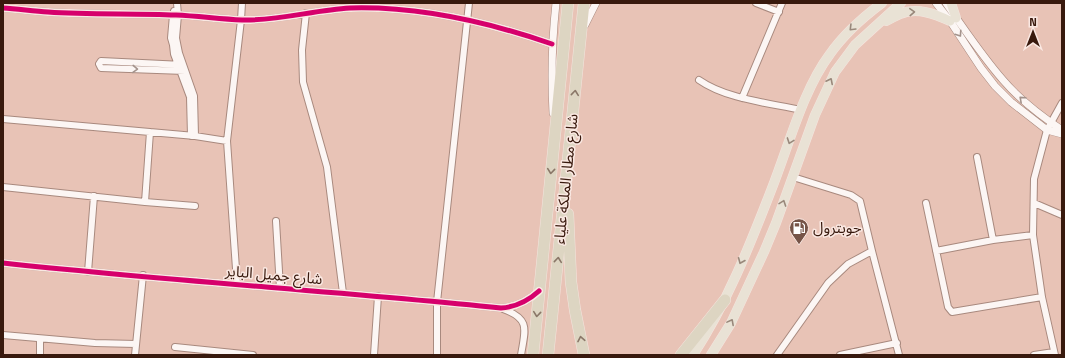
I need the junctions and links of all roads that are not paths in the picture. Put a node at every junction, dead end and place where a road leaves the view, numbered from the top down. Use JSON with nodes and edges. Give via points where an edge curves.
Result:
{"nodes":[{"id":1,"x":242,"y":3,"type":"edge"},
{"id":2,"x":469,"y":3,"type":"edge"},
{"id":3,"x":556,"y":3,"type":"edge"},
{"id":4,"x":568,"y":3,"type":"edge"},
{"id":5,"x":584,"y":3,"type":"edge"},
{"id":6,"x":596,"y":3,"type":"edge"},
{"id":7,"x":756,"y":3,"type":"edge"},
{"id":8,"x":782,"y":3,"type":"edge"},
{"id":9,"x":901,"y":3,"type":"edge"},
{"id":10,"x":936,"y":3,"type":"edge"},
{"id":11,"x":946,"y":3,"type":"edge"},
{"id":12,"x":951,"y":3,"type":"edge"},
{"id":13,"x":177,"y":5,"type":"edge"},
{"id":14,"x":878,"y":5,"type":"edge"},
{"id":15,"x":375,"y":6,"type":"edge"},
{"id":16,"x":3,"y":8,"type":"edge"},
{"id":17,"x":779,"y":12,"type":"junction"},
{"id":18,"x":306,"y":13,"type":"junction"},
{"id":19,"x":175,"y":15,"type":"junction"},
{"id":20,"x":241,"y":20,"type":"junction"},
{"id":21,"x":467,"y":20,"type":"junction"},
{"id":22,"x":953,"y":20,"type":"junction"},
{"id":23,"x":876,"y":26,"type":"junction"},
{"id":24,"x":580,"y":35,"type":"junction"},
{"id":25,"x":552,"y":44,"type":"junction"},
{"id":26,"x":113,"y":61,"type":"junction"},
{"id":27,"x":113,"y":68,"type":"junction"},
{"id":28,"x":182,"y":68,"type":"junction"},
{"id":29,"x":699,"y":80,"type":"dead end"},
{"id":30,"x":742,"y":98,"type":"junction"},
{"id":31,"x":1062,"y":103,"type":"edge"},
{"id":32,"x":801,"y":110,"type":"junction"},
{"id":33,"x":3,"y":119,"type":"edge"},
{"id":34,"x":1052,"y":123,"type":"junction"},
{"id":35,"x":1048,"y":130,"type":"junction"},
{"id":36,"x":1062,"y":130,"type":"edge"},
{"id":37,"x":150,"y":132,"type":"junction"},
{"id":38,"x":555,"y":132,"type":"junction"},
{"id":39,"x":1062,"y":134,"type":"edge"},
{"id":40,"x":193,"y":136,"type":"junction"},
{"id":41,"x":227,"y":141,"type":"junction"},
{"id":42,"x":977,"y":157,"type":"dead end"},
{"id":43,"x":566,"y":173,"type":"junction"},
{"id":44,"x":793,"y":177,"type":"junction"},
{"id":45,"x":3,"y":187,"type":"edge"},
{"id":46,"x":94,"y":196,"type":"junction"},
{"id":47,"x":145,"y":202,"type":"junction"},
{"id":48,"x":926,"y":203,"type":"dead end"},
{"id":49,"x":1034,"y":203,"type":"junction"},
{"id":50,"x":195,"y":206,"type":"dead end"},
{"id":51,"x":1062,"y":215,"type":"edge"},
{"id":52,"x":276,"y":221,"type":"dead end"},
{"id":53,"x":1032,"y":235,"type":"junction"},
{"id":54,"x":993,"y":240,"type":"junction"},
{"id":55,"x":872,"y":251,"type":"junction"},
{"id":56,"x":936,"y":252,"type":"junction"},
{"id":57,"x":3,"y":262,"type":"edge"},
{"id":58,"x":88,"y":272,"type":"junction"},
{"id":59,"x":143,"y":276,"type":"junction"},
{"id":60,"x":237,"y":284,"type":"junction"},
{"id":61,"x":280,"y":288,"type":"junction"},
{"id":62,"x":539,"y":291,"type":"junction"},
{"id":63,"x":343,"y":293,"type":"junction"},
{"id":64,"x":378,"y":296,"type":"junction"},
{"id":65,"x":1042,"y":297,"type":"junction"},
{"id":66,"x":725,"y":300,"type":"junction"},
{"id":67,"x":437,"y":302,"type":"junction"},
{"id":68,"x":501,"y":308,"type":"junction"},
{"id":69,"x":3,"y":335,"type":"edge"},
{"id":70,"x":40,"y":339,"type":"junction"},
{"id":71,"x":897,"y":343,"type":"junction"},
{"id":72,"x":136,"y":344,"type":"junction"},
{"id":73,"x":175,"y":347,"type":"dead end"},
{"id":74,"x":196,"y":352,"type":"edge"},
{"id":75,"x":532,"y":352,"type":"edge"},
{"id":76,"x":228,"y":353,"type":"edge"},
{"id":77,"x":1055,"y":353,"type":"edge"},
{"id":78,"x":40,"y":355,"type":"edge"},
{"id":79,"x":135,"y":355,"type":"edge"},
{"id":80,"x":253,"y":355,"type":"edge"},
{"id":81,"x":374,"y":355,"type":"edge"},
{"id":82,"x":436,"y":355,"type":"edge"},
{"id":83,"x":521,"y":355,"type":"edge"},
{"id":84,"x":548,"y":355,"type":"edge"},
{"id":85,"x":584,"y":355,"type":"edge"},
{"id":86,"x":681,"y":355,"type":"edge"},
{"id":87,"x":693,"y":355,"type":"edge"},
{"id":88,"x":711,"y":355,"type":"edge"},
{"id":89,"x":777,"y":355,"type":"edge"},
{"id":90,"x":840,"y":355,"type":"edge"},
{"id":91,"x":899,"y":355,"type":"edge"},
{"id":92,"x":1034,"y":355,"type":"edge"}],
"edges":[{"from":1,"to":20,"type":"street"},
{"from":2,"to":21,"type":"street"},
{"from":3,"to":25,"type":"street"},
{"from":4,"to":38,"type":"highway","name":"شارع مطار الملكة علياء"},
{"from":5,"to":24,"type":"highway","name":"شارع مطار الملكة علياء"},
{"from":6,"to":24,"type":"street"},
{"from":7,"to":17,"type":"street"},
{"from":8,"to":17,"type":"street"},
{"from":9,"to":23,"type":"main road"},
{"from":10,"to":22,"type":"street"},
{"from":11,"to":22,"type":"street"},
{"from":12,"to":22,"type":"main road"},
{"from":13,"to":19,"type":"street"},
{"from":14,"to":32,"type":"main road","one_way":true,"via":[[856,23],[829,54]]},
{"from":15,"to":18,"type":"street"},
{"from":15,"to":21,"type":"street"},
{"from":16,"to":19,"type":"street","via":[[49,12]]},
{"from":17,"to":30,"type":"street"},
{"from":18,"to":20,"type":"street","via":[[262,20]]},
{"from":18,"to":63,"type":"street","via":[[302,50],[303,82],[327,167]]},
{"from":19,"to":20,"type":"street"},
{"from":19,"to":28,"type":"street","via":[[176,38]]},
{"from":20,"to":41,"type":"street"},
{"from":21,"to":25,"type":"street","via":[[510,30]]},
{"from":21,"to":67,"type":"street"},
{"from":23,"to":22,"type":"main road","one_way":true,"via":[[909,11]]},
{"from":34,"to":22,"type":"street","one_way":true,"via":[[1004,81]]},
{"from":22,"to":35,"type":"street","one_way":true,"via":[[981,68],[995,86],[1011,102]]},
{"from":44,"to":23,"type":"main road","one_way":true,"via":[[815,115],[835,72],[855,45]]},
{"from":43,"to":24,"type":"highway","name":"شارع مطار الملكة علياء","one_way":true},
{"from":25,"to":38,"type":"street"},
{"from":26,"to":27,"type":"street"},
{"from":26,"to":27,"type":"street","via":[[101,61],[99,64],[101,68]]},
{"from":26,"to":28,"type":"street"},
{"from":27,"to":28,"type":"street","one_way":true},
{"from":28,"to":40,"type":"street","via":[[190,97]]},
{"from":29,"to":30,"type":"street","via":[[719,92]]},
{"from":30,"to":32,"type":"street"},
{"from":31,"to":34,"type":"street"},
{"from":32,"to":66,"type":"main road","one_way":true,"via":[[772,188]]},
{"from":33,"to":37,"type":"street"},
{"from":34,"to":35,"type":"street"},
{"from":34,"to":36,"type":"street"},
{"from":35,"to":39,"type":"street"},
{"from":35,"to":49,"type":"street","via":[[1034,179]]},
{"from":37,"to":40,"type":"street"},
{"from":37,"to":47,"type":"street"},
{"from":38,"to":62,"type":"highway","name":"شارع مطار الملكة علياء","one_way":true},
{"from":40,"to":41,"type":"street"},
{"from":41,"to":60,"type":"street"},
{"from":42,"to":54,"type":"street"},
{"from":84,"to":43,"type":"highway","name":"شارع مطار الملكة علياء","one_way":true},
{"from":85,"to":43,"type":"highway","one_way":true,"via":[[570,268]]},
{"from":44,"to":55,"type":"street","via":[[851,195],[860,201]]},
{"from":88,"to":44,"type":"main road","one_way":true,"via":[[731,323],[764,252]]},
{"from":45,"to":46,"type":"street"},
{"from":46,"to":47,"type":"street"},
{"from":46,"to":58,"type":"street"},
{"from":47,"to":50,"type":"street"},
{"from":48,"to":56,"type":"street"},
{"from":49,"to":51,"type":"street"},
{"from":49,"to":53,"type":"street"},
{"from":52,"to":61,"type":"street"},
{"from":53,"to":54,"type":"street"},
{"from":53,"to":65,"type":"street"},
{"from":54,"to":56,"type":"street"},
{"from":55,"to":71,"type":"street"},
{"from":55,"to":89,"type":"street","via":[[848,264],[828,283]]},
{"from":56,"to":65,"type":"street","via":[[948,307],[952,312]]},
{"from":57,"to":58,"type":"street","name":"شارع جميل الباير"},
{"from":58,"to":59,"type":"street","name":"شارع جميل الباير"},
{"from":59,"to":60,"type":"street","name":"شارع جميل الباير"},
{"from":59,"to":72,"type":"street"},
{"from":60,"to":61,"type":"street","name":"شارع جميل الباير"},
{"from":61,"to":63,"type":"street","name":"شارع جميل الباير"},
{"from":62,"to":68,"type":"street","name":"شارع جميل الباير","via":[[519,304]]},
{"from":62,"to":75,"type":"highway","name":"شارع مطار الملكة علياء","one_way":true},
{"from":63,"to":64,"type":"street","name":"شارع جميل الباير"},
{"from":64,"to":67,"type":"street","name":"شارع جميل الباير"},
{"from":64,"to":81,"type":"street"},
{"from":65,"to":77,"type":"street"},
{"from":66,"to":86,"type":"highway"},
{"from":66,"to":87,"type":"main road"},
{"from":67,"to":68,"type":"street","name":"شارع جميل الباير"},
{"from":67,"to":82,"type":"street"},
{"from":68,"to":83,"type":"street","name":"شارع جميل الباير","via":[[516,314],[523,323]]},
{"from":69,"to":70,"type":"street"},
{"from":70,"to":72,"type":"street"},
{"from":70,"to":78,"type":"street"},
{"from":71,"to":90,"type":"street"},
{"from":71,"to":91,"type":"street"},
{"from":72,"to":79,"type":"street"},
{"from":73,"to":74,"type":"street"},
{"from":74,"to":76,"type":"street"},
{"from":76,"to":80,"type":"street"},
{"from":77,"to":92,"type":"street"}]}
